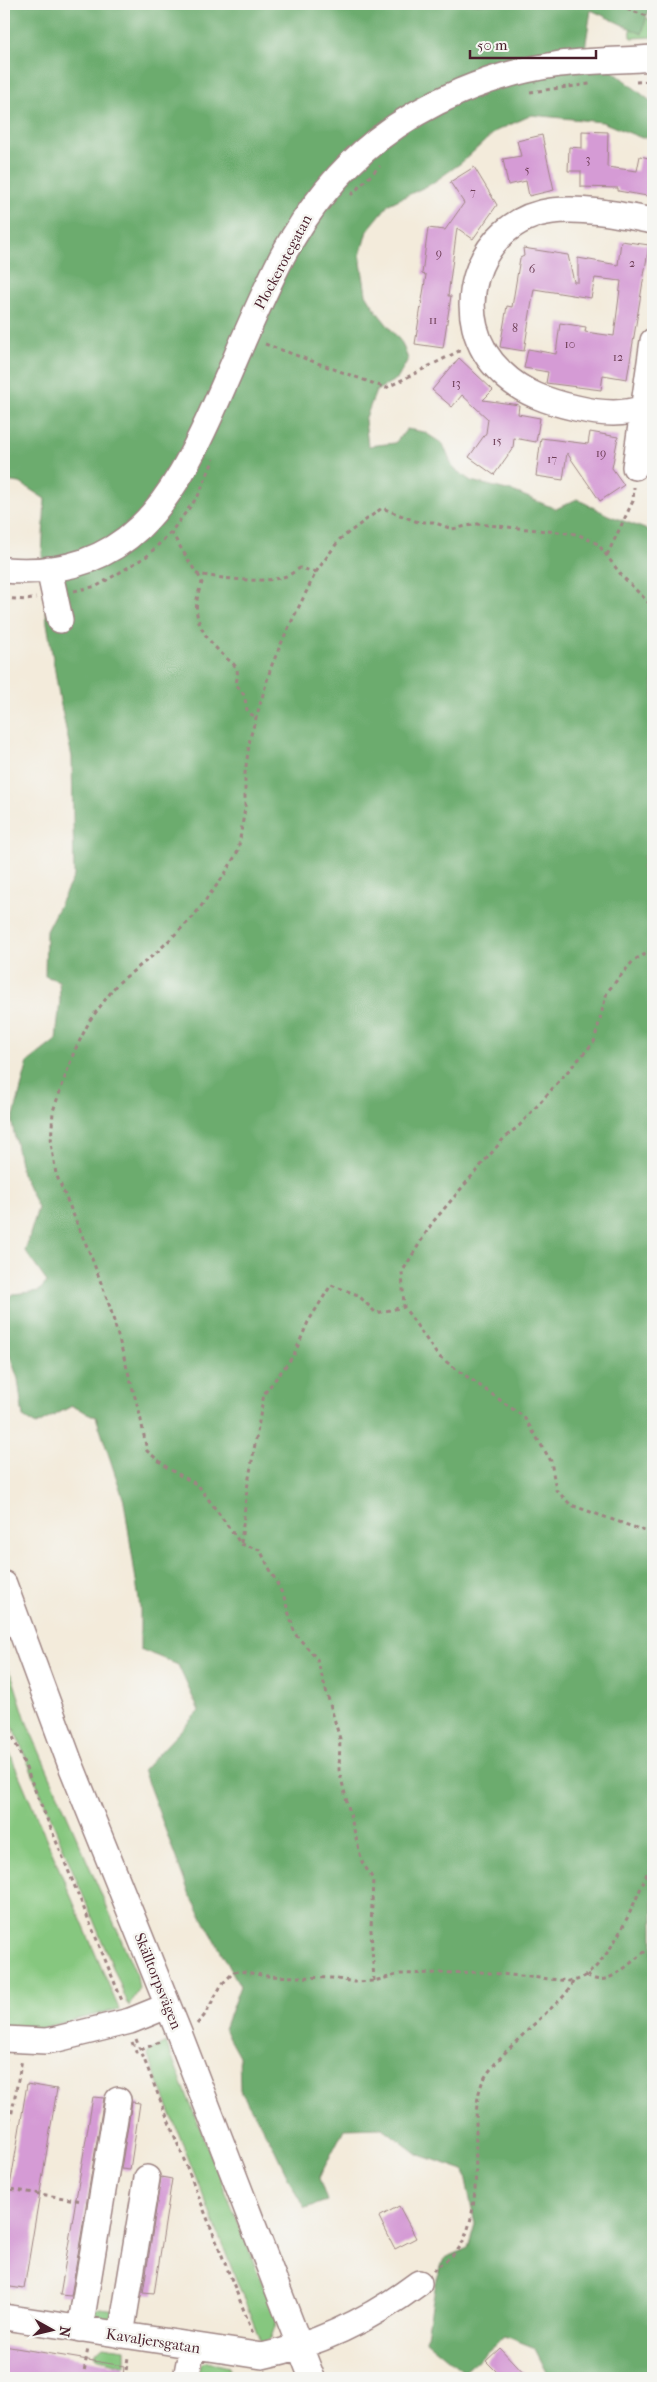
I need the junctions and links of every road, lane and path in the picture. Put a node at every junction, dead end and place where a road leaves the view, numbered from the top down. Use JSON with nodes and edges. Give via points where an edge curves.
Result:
{"nodes":[{"id":1,"x":621,"y":4,"type":"edge"},
{"id":2,"x":653,"y":18,"type":"edge"},
{"id":3,"x":653,"y":58,"type":"edge"},
{"id":4,"x":653,"y":81,"type":"edge"},
{"id":5,"x":632,"y":82,"type":"dead end"},
{"id":6,"x":597,"y":83,"type":"dead end"},
{"id":7,"x":528,"y":92,"type":"dead end"},
{"id":8,"x":387,"y":160,"type":"dead end"},
{"id":9,"x":348,"y":198,"type":"dead end"},
{"id":10,"x":653,"y":221,"type":"edge"},
{"id":11,"x":268,"y":336,"type":"dead end"},
{"id":12,"x":479,"y":340,"type":"junction"},
{"id":13,"x":653,"y":340,"type":"edge"},
{"id":14,"x":265,"y":344,"type":"junction"},
{"id":15,"x":261,"y":353,"type":"dead end"},
{"id":16,"x":643,"y":408,"type":"junction"},
{"id":17,"x":218,"y":451,"type":"dead end"},
{"id":18,"x":635,"y":467,"type":"joint"},
{"id":19,"x":171,"y":532,"type":"junction"},
{"id":20,"x":607,"y":555,"type":"junction"},
{"id":21,"x":49,"y":569,"type":"junction"},
{"id":22,"x":4,"y":570,"type":"edge"},
{"id":23,"x":316,"y":572,"type":"junction"},
{"id":24,"x":198,"y":574,"type":"junction"},
{"id":25,"x":54,"y":595,"type":"junction"},
{"id":26,"x":4,"y":598,"type":"edge"},
{"id":27,"x":653,"y":607,"type":"edge"},
{"id":28,"x":60,"y":620,"type":"dead end"},
{"id":29,"x":256,"y":716,"type":"junction"},
{"id":30,"x":653,"y":831,"type":"edge"},
{"id":31,"x":653,"y":888,"type":"edge"},
{"id":32,"x":653,"y":950,"type":"edge"},
{"id":33,"x":404,"y":1308,"type":"junction"},
{"id":34,"x":653,"y":1534,"type":"edge"},
{"id":35,"x":241,"y":1544,"type":"junction"},
{"id":36,"x":4,"y":1590,"type":"edge"},
{"id":37,"x":4,"y":1715,"type":"edge"},
{"id":38,"x":653,"y":1859,"type":"edge"},
{"id":39,"x":653,"y":1947,"type":"edge"},
{"id":40,"x":587,"y":1975,"type":"junction"},
{"id":41,"x":374,"y":1980,"type":"junction"},
{"id":42,"x":573,"y":1981,"type":"junction"},
{"id":43,"x":168,"y":2006,"type":"junction"},
{"id":44,"x":130,"y":2021,"type":"junction"},
{"id":45,"x":179,"y":2033,"type":"junction"},
{"id":46,"x":15,"y":2039,"type":"edge"},
{"id":47,"x":140,"y":2050,"type":"junction"},
{"id":48,"x":118,"y":2100,"type":"dead end"},
{"id":49,"x":4,"y":2127,"type":"edge"},
{"id":50,"x":147,"y":2178,"type":"dead end"},
{"id":51,"x":4,"y":2188,"type":"edge"},
{"id":52,"x":100,"y":2204,"type":"junction"},
{"id":53,"x":419,"y":2283,"type":"joint"},
{"id":54,"x":4,"y":2317,"type":"edge"},
{"id":55,"x":86,"y":2330,"type":"junction"},
{"id":56,"x":125,"y":2342,"type":"junction"},
{"id":57,"x":192,"y":2347,"type":"junction"},
{"id":58,"x":302,"y":2347,"type":"junction"},
{"id":59,"x":262,"y":2356,"type":"junction"},
{"id":60,"x":83,"y":2378,"type":"edge"},
{"id":61,"x":125,"y":2378,"type":"edge"},
{"id":62,"x":186,"y":2378,"type":"edge"},
{"id":63,"x":312,"y":2378,"type":"edge"}],
"edges":[{"from":1,"to":2,"type":"path","via":[[626,9]]},
{"from":3,"to":21,"type":"street","name":"Plockerotegatan","via":[[556,65],[510,74],[438,102],[372,144],[332,183],[296,233],[274,274],[195,449],[164,502],[138,530],[112,548],[78,563]]},
{"from":4,"to":5,"type":"path"},
{"from":6,"to":7,"type":"path"},
{"from":8,"to":9,"type":"path"},
{"from":10,"to":12,"type":"street","via":[[560,210],[526,219],[504,233],[478,268],[472,288],[473,316]]},
{"from":11,"to":14,"type":"path"},
{"from":12,"to":14,"type":"path","via":[[386,388]]},
{"from":12,"to":16,"type":"street","via":[[501,373],[518,387],[540,398],[592,412],[632,412]]},
{"from":13,"to":16,"type":"street"},
{"from":14,"to":15,"type":"path"},
{"from":16,"to":18,"type":"street"},
{"from":17,"to":19,"type":"path","via":[[198,496]]},
{"from":18,"to":20,"type":"path","via":[[633,501]]},
{"from":19,"to":24,"type":"path"},
{"from":19,"to":25,"type":"path","via":[[148,556],[97,586]]},
{"from":20,"to":23,"type":"path","via":[[598,544],[577,534],[478,524],[452,529],[433,522],[418,522],[382,508],[340,539]]},
{"from":20,"to":27,"type":"path","via":[[622,576]]},
{"from":21,"to":22,"type":"street","name":"Plockerotegatan"},
{"from":21,"to":25,"type":"street"},
{"from":23,"to":24,"type":"path","via":[[300,568],[284,577],[259,579]]},
{"from":23,"to":29,"type":"path","via":[[271,668]]},
{"from":24,"to":29,"type":"path","via":[[202,583],[196,597],[197,616],[203,633],[235,665],[238,673],[236,685],[244,695],[249,714]]},
{"from":25,"to":26,"type":"path","via":[[27,600]]},
{"from":25,"to":28,"type":"street"},
{"from":29,"to":35,"type":"path","via":[[245,773],[245,808],[238,851],[193,916],[156,953],[117,984],[90,1020],[74,1052],[53,1111],[50,1143],[56,1174],[110,1307],[147,1451],[169,1469],[198,1485]]},
{"from":30,"to":31,"type":"path","via":[[649,853]]},
{"from":32,"to":33,"type":"path","via":[[634,960],[607,992],[594,1042],[519,1126],[505,1137],[432,1223],[402,1272]]},
{"from":33,"to":34,"type":"path","via":[[438,1356],[524,1417],[551,1461],[556,1490],[571,1505]]},
{"from":33,"to":35,"type":"path","via":[[376,1313],[358,1295],[331,1285],[308,1322],[294,1355],[264,1394]]},
{"from":35,"to":41,"type":"path","via":[[260,1550],[284,1597],[295,1634],[317,1659],[340,1739],[339,1770],[362,1862],[373,1879],[371,1930]]},
{"from":36,"to":43,"type":"street","name":"Skälltorpsvägen"},
{"from":37,"to":44,"type":"path"},
{"from":38,"to":40,"type":"path","via":[[612,1946]]},
{"from":39,"to":40,"type":"path","via":[[611,1978],[601,1981]]},
{"from":40,"to":42,"type":"path"},
{"from":41,"to":42,"type":"path","via":[[400,1974],[480,1972]]},
{"from":41,"to":45,"type":"path","via":[[354,1982],[234,1972],[222,1984],[199,2023]]},
{"from":42,"to":53,"type":"path","via":[[562,1999],[509,2049],[483,2082],[476,2118],[475,2192],[470,2222],[460,2247]]},
{"from":43,"to":44,"type":"street"},
{"from":43,"to":45,"type":"street","name":"Skälltorpsvägen"},
{"from":44,"to":46,"type":"street","via":[[46,2041]]},
{"from":44,"to":47,"type":"path"},
{"from":45,"to":47,"type":"path"},
{"from":45,"to":58,"type":"street","name":"Skälltorpsvägen"},
{"from":46,"to":49,"type":"path","via":[[11,2117]]},
{"from":47,"to":59,"type":"path"},
{"from":48,"to":52,"type":"street"},
{"from":50,"to":56,"type":"street"},
{"from":51,"to":52,"type":"path"},
{"from":52,"to":55,"type":"street"},
{"from":53,"to":58,"type":"street","name":"Kavaljersgatan","via":[[349,2328]]},
{"from":54,"to":55,"type":"street","name":"Kavaljersgatan"},
{"from":55,"to":56,"type":"street","name":"Kavaljersgatan"},
{"from":55,"to":60,"type":"path"},
{"from":56,"to":57,"type":"street","name":"Kavaljersgatan"},
{"from":56,"to":61,"type":"path"},
{"from":57,"to":59,"type":"street","name":"Kavaljersgatan"},
{"from":57,"to":62,"type":"street"},
{"from":58,"to":59,"type":"street","name":"Kavaljersgatan"},
{"from":58,"to":63,"type":"street","name":"Skälltorpsvägen"}]}
